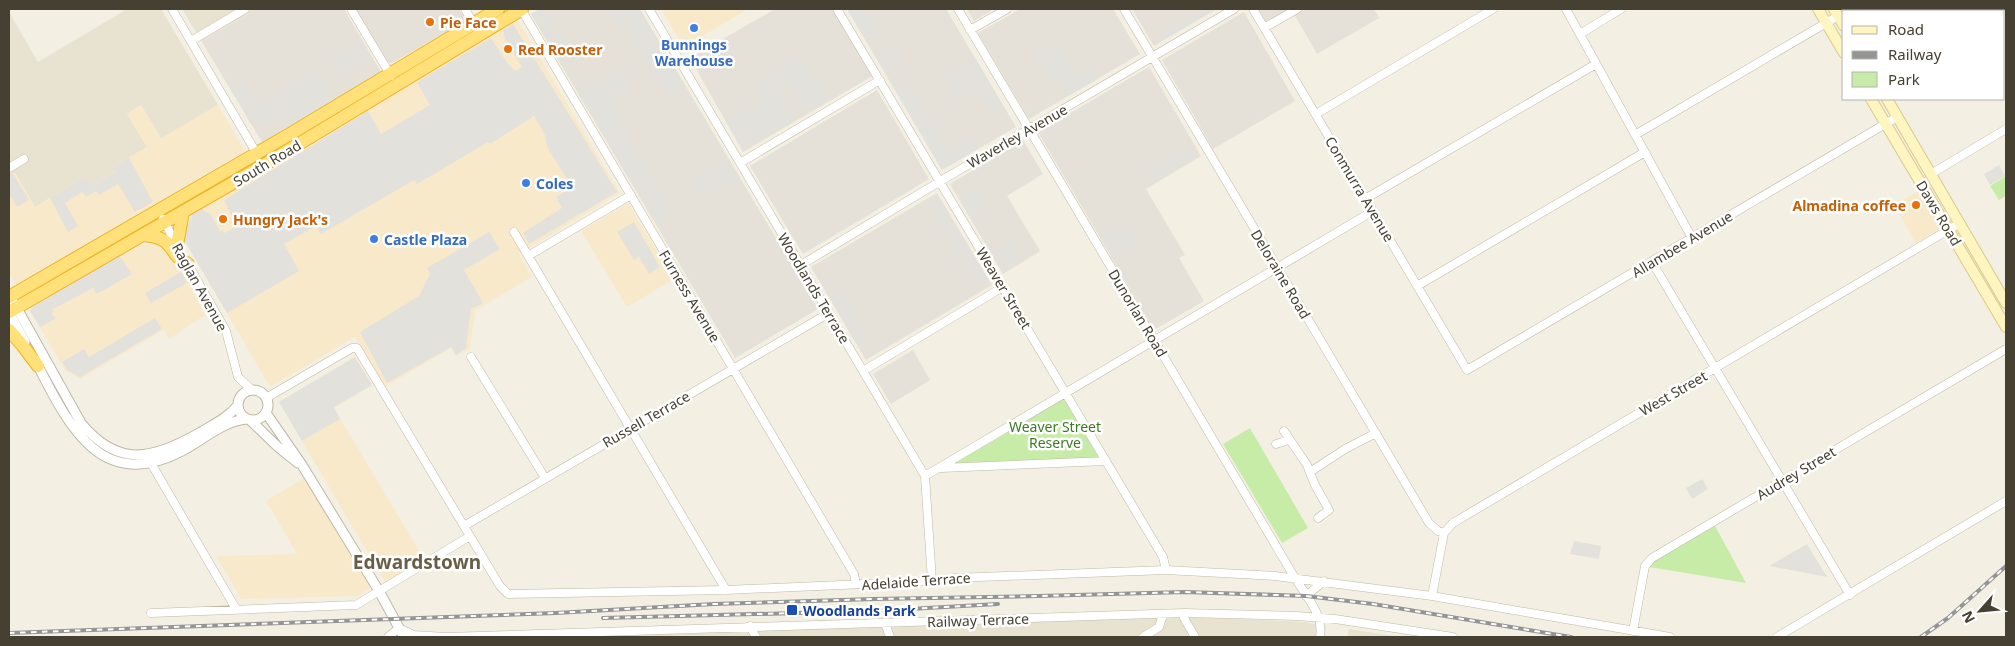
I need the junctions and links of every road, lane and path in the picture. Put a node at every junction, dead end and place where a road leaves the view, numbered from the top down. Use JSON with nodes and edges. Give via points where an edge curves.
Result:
{"nodes":[{"id":1,"x":172,"y":9,"type":"edge"},
{"id":2,"x":245,"y":9,"type":"edge"},
{"id":3,"x":351,"y":9,"type":"edge"},
{"id":4,"x":465,"y":9,"type":"edge"},
{"id":5,"x":498,"y":9,"type":"edge"},
{"id":6,"x":521,"y":9,"type":"edge"},
{"id":7,"x":649,"y":9,"type":"edge"},
{"id":8,"x":837,"y":9,"type":"edge"},
{"id":9,"x":958,"y":9,"type":"edge"},
{"id":10,"x":1007,"y":9,"type":"edge"},
{"id":11,"x":1124,"y":9,"type":"edge"},
{"id":12,"x":1234,"y":9,"type":"edge"},
{"id":13,"x":1253,"y":9,"type":"edge"},
{"id":14,"x":1297,"y":9,"type":"edge"},
{"id":15,"x":1493,"y":9,"type":"edge"},
{"id":16,"x":1566,"y":9,"type":"edge"},
{"id":17,"x":1621,"y":9,"type":"edge"},
{"id":18,"x":1818,"y":9,"type":"edge"},
{"id":19,"x":1839,"y":17,"type":"edge"},
{"id":20,"x":473,"y":23,"type":"junction"},
{"id":21,"x":1826,"y":23,"type":"junction"},
{"id":22,"x":1264,"y":28,"type":"junction"},
{"id":23,"x":970,"y":30,"type":"junction"},
{"id":24,"x":1580,"y":34,"type":"junction"},
{"id":25,"x":191,"y":41,"type":"junction"},
{"id":26,"x":1842,"y":50,"type":"edge"},
{"id":27,"x":1153,"y":57,"type":"junction"},
{"id":28,"x":1596,"y":64,"type":"junction"},
{"id":29,"x":393,"y":78,"type":"junction"},
{"id":30,"x":880,"y":80,"type":"junction"},
{"id":31,"x":1872,"y":100,"type":"edge"},
{"id":32,"x":1888,"y":100,"type":"edge"},
{"id":33,"x":1316,"y":114,"type":"junction"},
{"id":34,"x":1897,"y":117,"type":"junction"},
{"id":35,"x":1886,"y":124,"type":"junction"},
{"id":36,"x":1029,"y":129,"type":"junction"},
{"id":37,"x":2006,"y":129,"type":"edge"},
{"id":38,"x":1635,"y":135,"type":"junction"},
{"id":39,"x":1644,"y":152,"type":"junction"},
{"id":40,"x":257,"y":154,"type":"junction"},
{"id":41,"x":24,"y":159,"type":"dead end"},
{"id":42,"x":740,"y":163,"type":"junction"},
{"id":43,"x":9,"y":168,"type":"edge"},
{"id":44,"x":1931,"y":174,"type":"junction"},
{"id":45,"x":940,"y":181,"type":"junction"},
{"id":46,"x":631,"y":195,"type":"junction"},
{"id":47,"x":1365,"y":199,"type":"junction"},
{"id":48,"x":157,"y":210,"type":"junction"},
{"id":49,"x":1373,"y":211,"type":"junction"},
{"id":50,"x":183,"y":212,"type":"junction"},
{"id":51,"x":164,"y":223,"type":"junction"},
{"id":52,"x":1960,"y":223,"type":"junction"},
{"id":53,"x":1949,"y":230,"type":"junction"},
{"id":54,"x":514,"y":232,"type":"dead end"},
{"id":55,"x":144,"y":235,"type":"junction"},
{"id":56,"x":1692,"y":238,"type":"junction"},
{"id":57,"x":177,"y":245,"type":"junction"},
{"id":58,"x":528,"y":256,"type":"junction"},
{"id":59,"x":1652,"y":262,"type":"junction"},
{"id":60,"x":188,"y":264,"type":"junction"},
{"id":61,"x":801,"y":265,"type":"junction"},
{"id":62,"x":1278,"y":268,"type":"junction"},
{"id":63,"x":1417,"y":286,"type":"junction"},
{"id":64,"x":1003,"y":287,"type":"junction"},
{"id":65,"x":9,"y":296,"type":"edge"},
{"id":66,"x":2006,"y":302,"type":"edge"},
{"id":67,"x":11,"y":311,"type":"edge"},
{"id":68,"x":829,"y":313,"type":"junction"},
{"id":69,"x":2006,"y":327,"type":"edge"},
{"id":70,"x":9,"y":330,"type":"edge"},
{"id":71,"x":1154,"y":341,"type":"junction"},
{"id":72,"x":2006,"y":349,"type":"edge"},
{"id":73,"x":472,"y":357,"type":"dead end"},
{"id":74,"x":38,"y":366,"type":"junction"},
{"id":75,"x":733,"y":369,"type":"junction"},
{"id":76,"x":1715,"y":369,"type":"junction"},
{"id":77,"x":1467,"y":370,"type":"joint"},
{"id":78,"x":863,"y":371,"type":"junction"},
{"id":79,"x":252,"y":390,"type":"junction"},
{"id":80,"x":1066,"y":393,"type":"junction"},
{"id":81,"x":266,"y":398,"type":"junction"},
{"id":82,"x":238,"y":404,"type":"junction"},
{"id":83,"x":266,"y":413,"type":"junction"},
{"id":84,"x":249,"y":420,"type":"junction"},
{"id":85,"x":630,"y":429,"type":"junction"},
{"id":86,"x":1284,"y":431,"type":"dead end"},
{"id":87,"x":1376,"y":433,"type":"junction"},
{"id":88,"x":1289,"y":440,"type":"junction"},
{"id":89,"x":1276,"y":444,"type":"dead end"},
{"id":90,"x":148,"y":459,"type":"junction"},
{"id":91,"x":1106,"y":461,"type":"junction"},
{"id":92,"x":302,"y":465,"type":"junction"},
{"id":93,"x":939,"y":468,"type":"junction"},
{"id":94,"x":1310,"y":472,"type":"junction"},
{"id":95,"x":925,"y":476,"type":"junction"},
{"id":96,"x":545,"y":478,"type":"junction"},
{"id":97,"x":1782,"y":481,"type":"junction"},
{"id":98,"x":2006,"y":501,"type":"edge"},
{"id":99,"x":1318,"y":518,"type":"dead end"},
{"id":100,"x":464,"y":526,"type":"junction"},
{"id":101,"x":1444,"y":533,"type":"junction"},
{"id":102,"x":470,"y":536,"type":"junction"},
{"id":103,"x":1166,"y":570,"type":"junction"},
{"id":104,"x":1295,"y":578,"type":"junction"},
{"id":105,"x":932,"y":581,"type":"junction"},
{"id":106,"x":1324,"y":581,"type":"junction"},
{"id":107,"x":856,"y":584,"type":"junction"},
{"id":108,"x":726,"y":590,"type":"junction"},
{"id":109,"x":379,"y":591,"type":"junction"},
{"id":110,"x":1850,"y":595,"type":"junction"},
{"id":111,"x":1306,"y":596,"type":"junction"},
{"id":112,"x":1432,"y":596,"type":"junction"},
{"id":113,"x":236,"y":609,"type":"junction"},
{"id":114,"x":151,"y":613,"type":"dead end"},
{"id":115,"x":1184,"y":613,"type":"junction"},
{"id":116,"x":1163,"y":615,"type":"junction"},
{"id":117,"x":1319,"y":618,"type":"junction"},
{"id":118,"x":885,"y":623,"type":"junction"},
{"id":119,"x":750,"y":626,"type":"junction"},
{"id":120,"x":399,"y":628,"type":"junction"},
{"id":121,"x":1632,"y":630,"type":"junction"},
{"id":122,"x":639,"y":634,"type":"edge"},
{"id":123,"x":433,"y":636,"type":"edge"},
{"id":124,"x":530,"y":636,"type":"edge"},
{"id":125,"x":388,"y":637,"type":"edge"},
{"id":126,"x":404,"y":637,"type":"edge"},
{"id":127,"x":756,"y":637,"type":"edge"},
{"id":128,"x":890,"y":637,"type":"edge"},
{"id":129,"x":1143,"y":637,"type":"edge"},
{"id":130,"x":1195,"y":637,"type":"edge"},
{"id":131,"x":1320,"y":637,"type":"edge"},
{"id":132,"x":1453,"y":637,"type":"edge"},
{"id":133,"x":1670,"y":637,"type":"edge"},
{"id":134,"x":1777,"y":637,"type":"edge"}],
"edges":[{"from":1,"to":25,"type":"street"},
{"from":2,"to":25,"type":"street"},
{"from":3,"to":29,"type":"street"},
{"from":4,"to":20,"type":"street"},
{"from":5,"to":20,"type":"highway","name":"South Road"},
{"from":6,"to":29,"type":"highway","name":"South Road"},
{"from":6,"to":46,"type":"street","name":"Furness Avenue"},
{"from":7,"to":42,"type":"street","name":"Woodlands Terrace"},
{"from":8,"to":30,"type":"street","name":"Weaver Street"},
{"from":9,"to":23,"type":"street","name":"Dunorlan Road"},
{"from":10,"to":23,"type":"street"},
{"from":11,"to":27,"type":"street","name":"Deloraine Road"},
{"from":12,"to":27,"type":"street","name":"Waverley Avenue"},
{"from":13,"to":22,"type":"street","name":"Conmurra Avenue"},
{"from":14,"to":22,"type":"street"},
{"from":15,"to":33,"type":"street"},
{"from":16,"to":24,"type":"street"},
{"from":17,"to":24,"type":"street"},
{"from":18,"to":21,"type":"main road"},
{"from":19,"to":21,"type":"street"},
{"from":20,"to":29,"type":"highway","name":"South Road"},
{"from":21,"to":26,"type":"main road"},
{"from":21,"to":38,"type":"street"},
{"from":22,"to":33,"type":"street","name":"Conmurra Avenue"},
{"from":23,"to":36,"type":"street","name":"Dunorlan Road"},
{"from":24,"to":28,"type":"street"},
{"from":25,"to":40,"type":"street"},
{"from":27,"to":36,"type":"street","name":"Waverley Avenue"},
{"from":27,"to":62,"type":"street","name":"Deloraine Road"},
{"from":28,"to":38,"type":"street"},
{"from":28,"to":47,"type":"street"},
{"from":29,"to":40,"type":"highway","name":"South Road"},
{"from":29,"to":50,"type":"highway","name":"South Road","via":[[264,166]]},
{"from":30,"to":42,"type":"street"},
{"from":30,"to":45,"type":"street","name":"Weaver Street"},
{"from":31,"to":35,"type":"main road","name":"Daws Road"},
{"from":32,"to":34,"type":"main road","name":"Daws Road"},
{"from":33,"to":47,"type":"street","name":"Conmurra Avenue"},
{"from":34,"to":35,"type":"street","name":"Allambee Avenue"},
{"from":34,"to":44,"type":"main road","name":"Daws Road"},
{"from":35,"to":53,"type":"main road","name":"Daws Road"},
{"from":35,"to":56,"type":"street","name":"Allambee Avenue"},
{"from":36,"to":45,"type":"street","name":"Waverley Avenue"},
{"from":36,"to":71,"type":"street","name":"Dunorlan Road"},
{"from":37,"to":44,"type":"street"},
{"from":38,"to":39,"type":"street"},
{"from":39,"to":56,"type":"street"},
{"from":39,"to":63,"type":"street"},
{"from":40,"to":48,"type":"highway","name":"South Road"},
{"from":41,"to":43,"type":"street"},
{"from":42,"to":61,"type":"street","name":"Woodlands Terrace"},
{"from":44,"to":52,"type":"main road","name":"Daws Road"},
{"from":45,"to":61,"type":"street","name":"Waverley Avenue"},
{"from":45,"to":64,"type":"street","name":"Weaver Street"},
{"from":46,"to":58,"type":"street"},
{"from":46,"to":75,"type":"street","name":"Furness Avenue"},
{"from":47,"to":49,"type":"street","name":"Conmurra Avenue"},
{"from":48,"to":51,"type":"street","name":"Raglan Avenue"},
{"from":48,"to":65,"type":"highway","name":"South Road"},
{"from":49,"to":62,"type":"street"},
{"from":49,"to":63,"type":"street","name":"Conmurra Avenue"},
{"from":50,"to":51,"type":"highway","name":"South Road"},
{"from":50,"to":57,"type":"highway"},
{"from":51,"to":55,"type":"highway","name":"South Road"},
{"from":51,"to":57,"type":"street","name":"Raglan Avenue"},
{"from":52,"to":53,"type":"street","name":"West Street"},
{"from":52,"to":66,"type":"main road","name":"Daws Road"},
{"from":53,"to":69,"type":"main road","name":"Daws Road"},
{"from":53,"to":76,"type":"street","name":"West Street"},
{"from":54,"to":58,"type":"street"},
{"from":55,"to":60,"type":"highway","via":[[164,239],[181,261]]},
{"from":55,"to":67,"type":"highway","name":"South Road"},
{"from":56,"to":59,"type":"street","name":"Allambee Avenue"},
{"from":57,"to":60,"type":"street","name":"Raglan Avenue"},
{"from":58,"to":85,"type":"street"},
{"from":59,"to":76,"type":"street"},
{"from":59,"to":77,"type":"street","name":"Allambee Avenue"},
{"from":60,"to":79,"type":"street","name":"Raglan Avenue","via":[[226,331],[238,377]]},
{"from":61,"to":68,"type":"street","name":"Woodlands Terrace"},
{"from":62,"to":71,"type":"street"},
{"from":62,"to":87,"type":"street","name":"Deloraine Road"},
{"from":63,"to":77,"type":"street","name":"Conmurra Avenue"},
{"from":64,"to":78,"type":"street"},
{"from":64,"to":80,"type":"street","name":"Weaver Street"},
{"from":65,"to":67,"type":"street"},
{"from":67,"to":74,"type":"street"},
{"from":67,"to":90,"type":"street","via":[[90,434],[114,450]]},
{"from":68,"to":75,"type":"street","name":"Russell Terrace"},
{"from":68,"to":78,"type":"street","name":"Woodlands Terrace"},
{"from":70,"to":74,"type":"highway"},
{"from":71,"to":80,"type":"street"},
{"from":71,"to":104,"type":"street","name":"Dunorlan Road"},
{"from":72,"to":97,"type":"street","name":"Audrey Street"},
{"from":73,"to":96,"type":"street"},
{"from":74,"to":90,"type":"street","via":[[70,423],[97,452],[117,461],[137,464]]},
{"from":75,"to":85,"type":"street","name":"Russell Terrace"},
{"from":75,"to":107,"type":"street","name":"Furness Avenue","via":[[854,574]]},
{"from":76,"to":97,"type":"street"},
{"from":76,"to":101,"type":"street","name":"West Street","via":[[1460,519]]},
{"from":78,"to":95,"type":"street","name":"Woodlands Terrace"},
{"from":79,"to":81,"type":"street"},
{"from":79,"to":82,"type":"street","via":[[242,395]]},
{"from":80,"to":91,"type":"street","name":"Weaver Street"},
{"from":80,"to":93,"type":"street"},
{"from":81,"to":83,"type":"street"},
{"from":81,"to":100,"type":"street","via":[[357,348]]},
{"from":82,"to":84,"type":"street","via":[[240,412]]},
{"from":82,"to":90,"type":"street","via":[[228,415]]},
{"from":83,"to":84,"type":"street","via":[[258,420]]},
{"from":83,"to":92,"type":"street"},
{"from":84,"to":90,"type":"street","via":[[229,424],[162,460]]},
{"from":84,"to":92,"type":"street","via":[[284,453]]},
{"from":85,"to":96,"type":"street","name":"Russell Terrace"},
{"from":85,"to":108,"type":"street"},
{"from":86,"to":88,"type":"street"},
{"from":87,"to":94,"type":"street"},
{"from":87,"to":101,"type":"street","name":"Deloraine Road","via":[[1429,522]]},
{"from":88,"to":89,"type":"street"},
{"from":88,"to":94,"type":"street"},
{"from":90,"to":113,"type":"street"},
{"from":91,"to":93,"type":"street"},
{"from":91,"to":103,"type":"street","name":"Weaver Street","via":[[1163,557]]},
{"from":92,"to":109,"type":"street"},
{"from":93,"to":95,"type":"street"},
{"from":94,"to":99,"type":"street","via":[[1329,510]]},
{"from":95,"to":105,"type":"street","name":"Woodlands Terrace"},
{"from":96,"to":100,"type":"street","name":"Russell Terrace"},
{"from":97,"to":110,"type":"street"},
{"from":97,"to":121,"type":"street","name":"Audrey Street","via":[[1652,558],[1645,566]]},
{"from":98,"to":110,"type":"street"},
{"from":100,"to":102,"type":"street"},
{"from":101,"to":112,"type":"street"},
{"from":102,"to":108,"type":"street","name":"Adelaide Terrace","via":[[508,594]]},
{"from":102,"to":109,"type":"street"},
{"from":103,"to":104,"type":"street","name":"Adelaide Terrace"},
{"from":103,"to":105,"type":"street","name":"Adelaide Terrace"},
{"from":104,"to":106,"type":"street","name":"Adelaide Terrace"},
{"from":104,"to":111,"type":"street","name":"Dunorlan Road"},
{"from":105,"to":107,"type":"street","name":"Adelaide Terrace"},
{"from":106,"to":111,"type":"street"},
{"from":106,"to":112,"type":"street","name":"Adelaide Terrace"},
{"from":107,"to":108,"type":"street","name":"Adelaide Terrace"},
{"from":109,"to":113,"type":"street","via":[[356,605]]},
{"from":109,"to":120,"type":"street"},
{"from":110,"to":134,"type":"street"},
{"from":111,"to":117,"type":"street","name":"Dunorlan Road"},
{"from":112,"to":121,"type":"street","name":"Adelaide Terrace"},
{"from":113,"to":114,"type":"street"},
{"from":115,"to":116,"type":"street","name":"Railway Terrace"},
{"from":115,"to":117,"type":"street","name":"Railway Terrace"},
{"from":115,"to":130,"type":"street"},
{"from":116,"to":118,"type":"street","name":"Railway Terrace"},
{"from":116,"to":129,"type":"street","via":[[1159,627]]},
{"from":117,"to":131,"type":"street"},
{"from":117,"to":132,"type":"street","name":"Railway Terrace"},
{"from":118,"to":119,"type":"street","name":"Railway Terrace"},
{"from":118,"to":128,"type":"street"},
{"from":119,"to":122,"type":"street","name":"Railway Terrace"},
{"from":119,"to":127,"type":"street"},
{"from":120,"to":123,"type":"street","name":"Railway Terrace","via":[[414,635]]},
{"from":120,"to":125,"type":"street"},
{"from":120,"to":126,"type":"street"},
{"from":121,"to":133,"type":"street","name":"Adelaide Terrace"},
{"from":122,"to":124,"type":"street","name":"Railway Terrace"},
{"from":123,"to":124,"type":"street","name":"Railway Terrace"}]}
